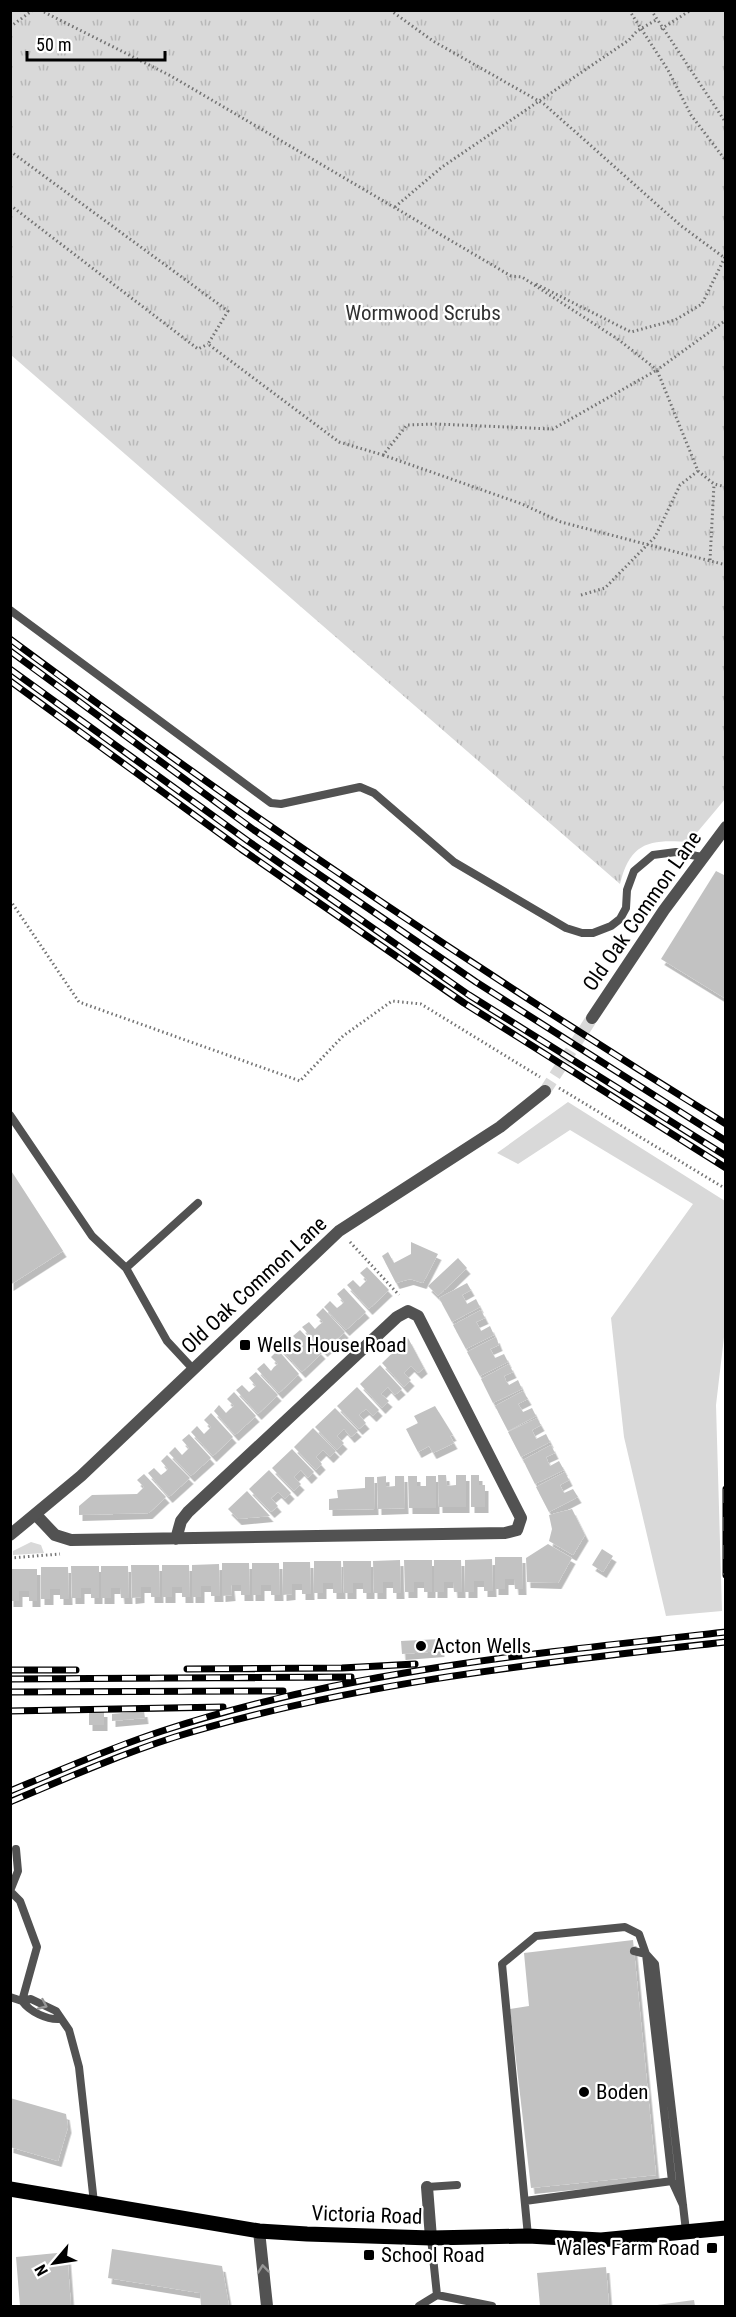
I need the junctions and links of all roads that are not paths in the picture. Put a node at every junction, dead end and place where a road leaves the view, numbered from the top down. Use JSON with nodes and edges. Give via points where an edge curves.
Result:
{"nodes":[{"id":1,"x":10,"y":610,"type":"edge"},
{"id":2,"x":726,"y":827,"type":"edge"},
{"id":3,"x":702,"y":857,"type":"junction"},
{"id":4,"x":592,"y":1018,"type":"tunnel mouth"},
{"id":5,"x":548,"y":1088,"type":"tunnel mouth"},
{"id":6,"x":10,"y":1115,"type":"edge"},
{"id":7,"x":198,"y":1203,"type":"dead end"},
{"id":8,"x":126,"y":1268,"type":"junction"},
{"id":9,"x":193,"y":1369,"type":"junction"},
{"id":10,"x":37,"y":1516,"type":"junction"},
{"id":11,"x":10,"y":1535,"type":"edge"},
{"id":12,"x":176,"y":1539,"type":"junction"},
{"id":13,"x":15,"y":1849,"type":"dead end"},
{"id":14,"x":10,"y":1891,"type":"edge"},
{"id":15,"x":634,"y":1952,"type":"dead end"},
{"id":16,"x":646,"y":1954,"type":"junction"},
{"id":17,"x":10,"y":1997,"type":"edge"},
{"id":18,"x":22,"y":2001,"type":"junction"},
{"id":19,"x":672,"y":2181,"type":"junction"},
{"id":20,"x":457,"y":2185,"type":"dead end"},
{"id":21,"x":427,"y":2187,"type":"joint"},
{"id":22,"x":10,"y":2189,"type":"edge"},
{"id":23,"x":525,"y":2200,"type":"junction"},
{"id":24,"x":94,"y":2204,"type":"junction"},
{"id":25,"x":683,"y":2205,"type":"junction"},
{"id":26,"x":726,"y":2228,"type":"edge"},
{"id":27,"x":259,"y":2231,"type":"junction"},
{"id":28,"x":686,"y":2231,"type":"junction"},
{"id":29,"x":528,"y":2236,"type":"junction"},
{"id":30,"x":431,"y":2238,"type":"junction"},
{"id":31,"x":437,"y":2295,"type":"junction"},
{"id":32,"x":267,"y":2307,"type":"edge"},
{"id":33,"x":419,"y":2307,"type":"edge"},
{"id":34,"x":492,"y":2307,"type":"edge"}],
"edges":[{"from":1,"to":3,"type":"lane","via":[[271,802],[281,804],[360,787],[374,793],[454,862],[566,928],[593,933],[620,919],[634,871],[652,855],[676,852]]},
{"from":2,"to":3,"type":"street","name":"Old Oak Common Lane"},
{"from":3,"to":4,"type":"street","name":"Old Oak Common Lane"},
{"from":5,"to":9,"type":"street","name":"Old Oak Common Lane","via":[[500,1127],[339,1231]]},
{"from":6,"to":8,"type":"lane","via":[[92,1236]]},
{"from":7,"to":8,"type":"lane"},
{"from":8,"to":9,"type":"lane","via":[[167,1341]]},
{"from":9,"to":10,"type":"street","name":"Old Oak Common Lane"},
{"from":10,"to":11,"type":"street","name":"Old Oak Common Lane"},
{"from":10,"to":12,"type":"street","via":[[62,1539]]},
{"from":12,"to":12,"type":"street","via":[[505,1533],[516,1530],[521,1518],[418,1316],[408,1311],[188,1512],[178,1526]]},
{"from":13,"to":14,"type":"lane","via":[[18,1871]]},
{"from":14,"to":18,"type":"lane","via":[[20,1901],[37,1947]]},
{"from":15,"to":16,"type":"lane"},
{"from":16,"to":19,"type":"lane"},
{"from":16,"to":23,"type":"lane","via":[[639,1934],[625,1927],[536,1936],[502,1964]]},
{"from":16,"to":25,"type":"lane","via":[[655,1964]]},
{"from":17,"to":18,"type":"lane"},
{"from":18,"to":24,"type":"lane","via":[[27,2009],[60,2019],[69,2030],[79,2067]]},
{"from":19,"to":23,"type":"lane"},
{"from":19,"to":25,"type":"lane"},
{"from":20,"to":21,"type":"lane"},
{"from":21,"to":30,"type":"street"},
{"from":22,"to":24,"type":"main road","name":"Victoria Road"},
{"from":23,"to":29,"type":"lane"},
{"from":24,"to":27,"type":"main road","name":"Victoria Road"},
{"from":25,"to":28,"type":"lane"},
{"from":26,"to":28,"type":"main road","name":"Victoria Road"},
{"from":27,"to":30,"type":"main road","name":"Victoria Road"},
{"from":32,"to":27,"type":"street","one_way":true},
{"from":28,"to":29,"type":"main road","name":"Victoria Road","via":[[601,2240]]},
{"from":29,"to":30,"type":"main road","name":"Victoria Road"},
{"from":30,"to":31,"type":"lane"},
{"from":31,"to":33,"type":"lane"},
{"from":31,"to":34,"type":"lane"}]}
